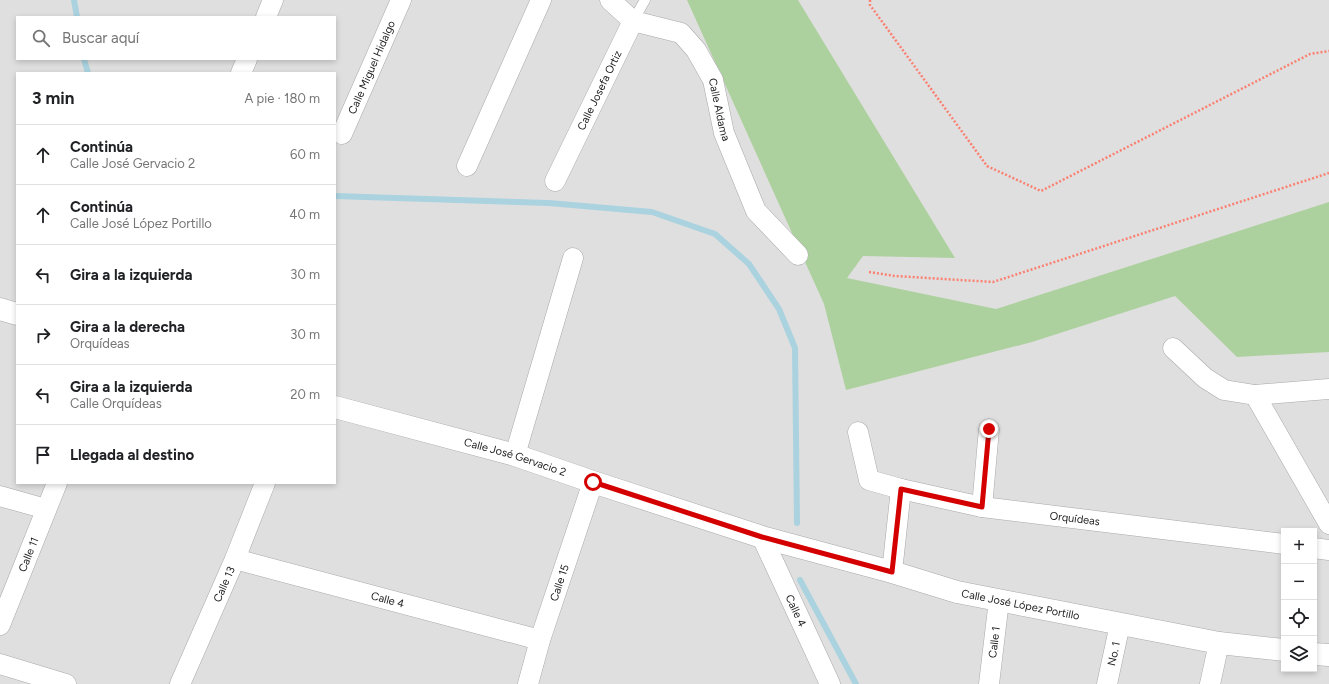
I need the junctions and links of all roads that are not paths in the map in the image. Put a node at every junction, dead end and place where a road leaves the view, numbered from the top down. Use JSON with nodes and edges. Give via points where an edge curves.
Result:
{"nodes":[{"id":1,"x":273,"y":0,"type":"edge"},
{"id":2,"x":401,"y":0,"type":"edge"},
{"id":3,"x":541,"y":0,"type":"edge"},
{"id":4,"x":610,"y":0,"type":"edge"},
{"id":5,"x":645,"y":0,"type":"edge"},
{"id":6,"x":266,"y":16,"type":"edge"},
{"id":7,"x":634,"y":21,"type":"junction"},
{"id":8,"x":247,"y":60,"type":"edge"},
{"id":9,"x":241,"y":72,"type":"edge"},
{"id":10,"x":342,"y":134,"type":"dead end"},
{"id":11,"x":467,"y":166,"type":"dead end"},
{"id":12,"x":555,"y":181,"type":"dead end"},
{"id":13,"x":798,"y":255,"type":"dead end"},
{"id":14,"x":573,"y":258,"type":"dead end"},
{"id":15,"x":0,"y":309,"type":"edge"},
{"id":16,"x":16,"y":314,"type":"edge"},
{"id":17,"x":1173,"y":348,"type":"dead end"},
{"id":18,"x":1329,"y":389,"type":"edge"},
{"id":19,"x":1255,"y":395,"type":"junction"},
{"id":20,"x":336,"y":407,"type":"edge"},
{"id":21,"x":989,"y":429,"type":"dead end"},
{"id":22,"x":858,"y":432,"type":"dead end"},
{"id":23,"x":515,"y":455,"type":"junction"},
{"id":24,"x":593,"y":482,"type":"junction"},
{"id":25,"x":57,"y":484,"type":"edge"},
{"id":26,"x":265,"y":484,"type":"edge"},
{"id":27,"x":901,"y":489,"type":"junction"},
{"id":28,"x":0,"y":496,"type":"edge"},
{"id":29,"x":982,"y":507,"type":"junction"},
{"id":30,"x":46,"y":509,"type":"junction"},
{"id":31,"x":1329,"y":524,"type":"edge"},
{"id":32,"x":762,"y":537,"type":"junction"},
{"id":33,"x":1281,"y":544,"type":"edge"},
{"id":34,"x":1317,"y":548,"type":"edge"},
{"id":35,"x":1329,"y":550,"type":"edge"},
{"id":36,"x":235,"y":559,"type":"junction"},
{"id":37,"x":892,"y":572,"type":"junction"},
{"id":38,"x":999,"y":600,"type":"junction"},
{"id":39,"x":1120,"y":624,"type":"junction"},
{"id":40,"x":0,"y":626,"type":"edge"},
{"id":41,"x":540,"y":640,"type":"junction"},
{"id":42,"x":1219,"y":643,"type":"junction"},
{"id":43,"x":1281,"y":650,"type":"edge"},
{"id":44,"x":1317,"y":654,"type":"edge"},
{"id":45,"x":1329,"y":655,"type":"edge"},
{"id":46,"x":0,"y":664,"type":"edge"},
{"id":47,"x":66,"y":684,"type":"edge"},
{"id":48,"x":180,"y":684,"type":"edge"},
{"id":49,"x":528,"y":684,"type":"edge"},
{"id":50,"x":830,"y":684,"type":"edge"},
{"id":51,"x":988,"y":684,"type":"edge"},
{"id":52,"x":1106,"y":684,"type":"edge"},
{"id":53,"x":1210,"y":684,"type":"edge"}],
"edges":[{"from":1,"to":6,"type":"street"},
{"from":2,"to":10,"type":"street","name":"Calle Miguel Hidalgo"},
{"from":3,"to":11,"type":"street"},
{"from":4,"to":7,"type":"street","name":"Calle Aldama"},
{"from":5,"to":7,"type":"lane","name":"Calle Josefa Ortiz"},
{"from":7,"to":12,"type":"street","name":"Calle Josefa Ortiz"},
{"from":7,"to":13,"type":"street","name":"Calle Aldama","via":[[681,33],[696,50],[713,80],[724,133],[756,211]]},
{"from":8,"to":9,"type":"street"},
{"from":14,"to":23,"type":"street"},
{"from":15,"to":16,"type":"street"},
{"from":17,"to":19,"type":"street","via":[[1205,378],[1224,390]]},
{"from":18,"to":19,"type":"street"},
{"from":19,"to":31,"type":"street"},
{"from":20,"to":23,"type":"street","name":"Calle José Gervacio 2"},
{"from":21,"to":29,"type":"street"},
{"from":22,"to":27,"type":"street","name":"Orquídeas","via":[[869,480]]},
{"from":23,"to":24,"type":"street","name":"Calle José Gervacio 2"},
{"from":24,"to":32,"type":"street","name":"Calle José Gervacio 2"},
{"from":24,"to":41,"type":"street","name":"Calle 15"},
{"from":25,"to":30,"type":"street","name":"Calle 11"},
{"from":26,"to":36,"type":"street","name":"Calle 13"},
{"from":27,"to":29,"type":"street","name":"Orquídeas"},
{"from":27,"to":37,"type":"street"},
{"from":28,"to":30,"type":"street"},
{"from":29,"to":33,"type":"street","name":"Orquídeas"},
{"from":30,"to":40,"type":"street","name":"Calle 11"},
{"from":32,"to":37,"type":"street","name":"Calle José López Portillo"},
{"from":32,"to":50,"type":"street","name":"Calle 4"},
{"from":34,"to":35,"type":"street"},
{"from":36,"to":41,"type":"street","name":"Calle 4"},
{"from":36,"to":48,"type":"street","name":"Calle 13"},
{"from":37,"to":38,"type":"street","name":"Calle José López Portillo","via":[[957,592]]},
{"from":38,"to":39,"type":"street","name":"Calle José López Portillo"},
{"from":38,"to":51,"type":"street","name":"Calle 1"},
{"from":39,"to":42,"type":"street","name":"Calle José López Portillo"},
{"from":39,"to":52,"type":"street","name":"No. 1"},
{"from":41,"to":49,"type":"street","name":"Calle 15"},
{"from":42,"to":43,"type":"street","name":"Calle José López Portillo"},
{"from":42,"to":53,"type":"street"},
{"from":44,"to":45,"type":"street"},
{"from":46,"to":47,"type":"street"}]}
